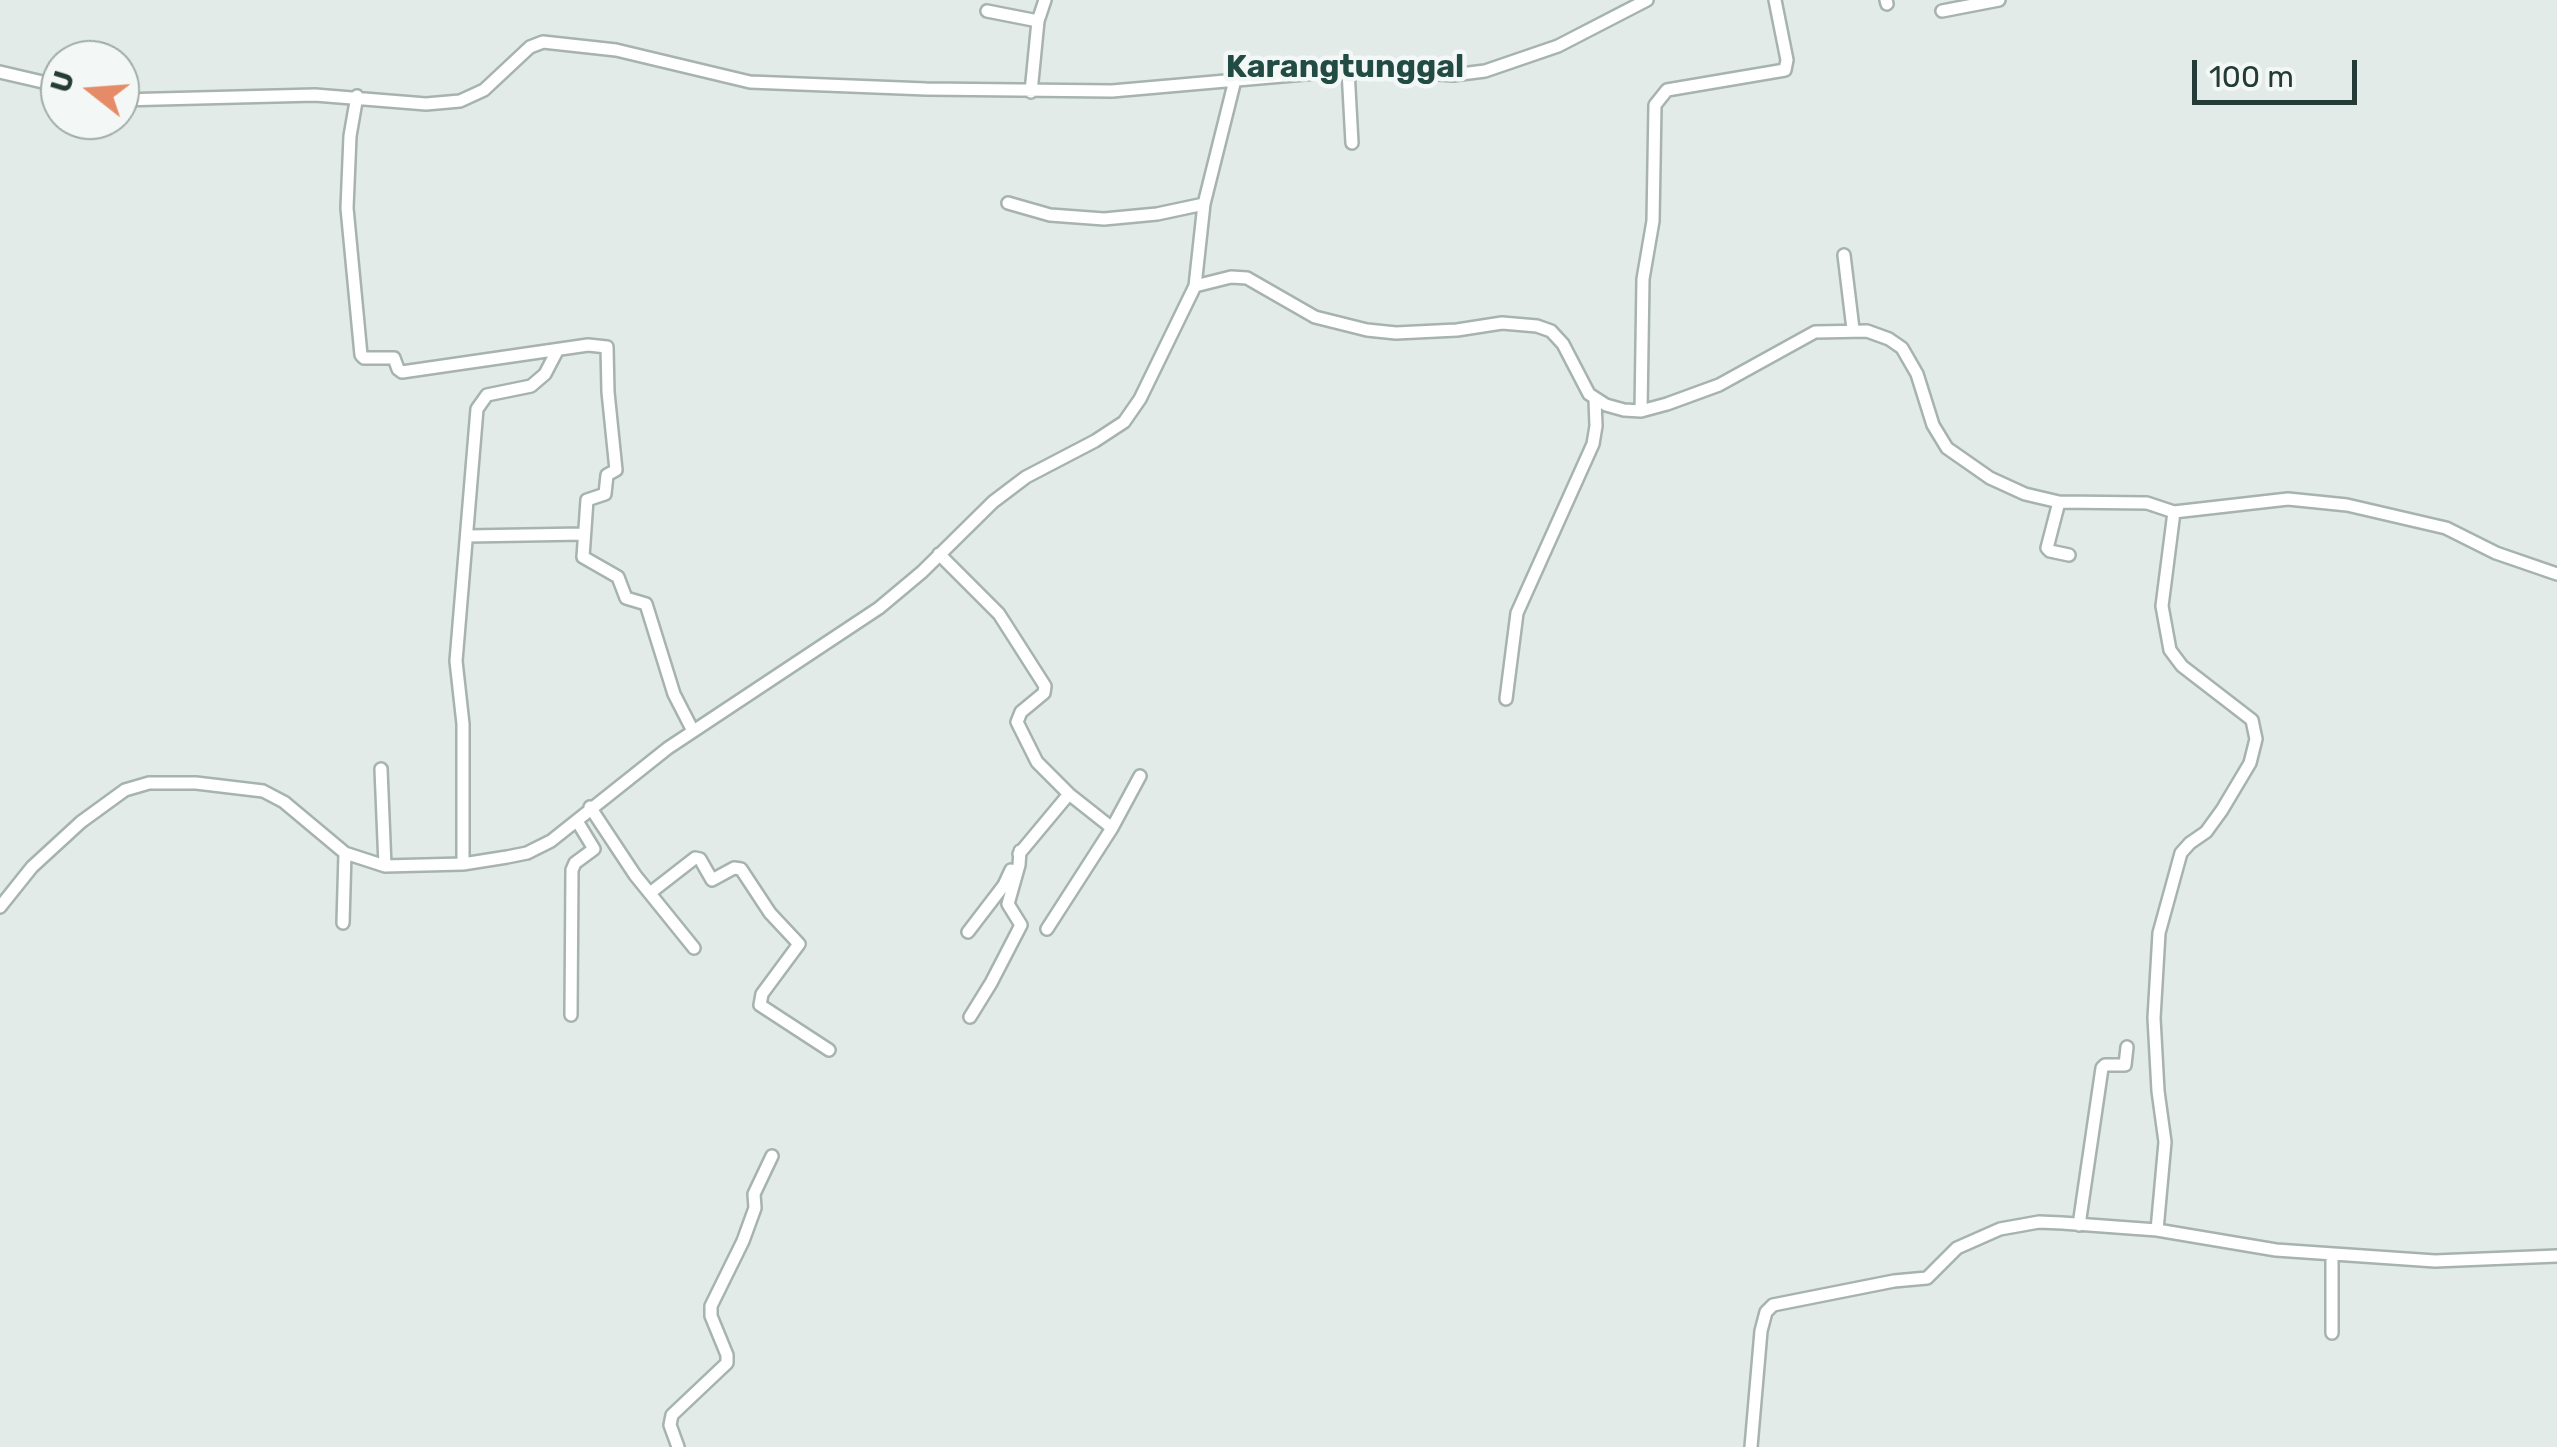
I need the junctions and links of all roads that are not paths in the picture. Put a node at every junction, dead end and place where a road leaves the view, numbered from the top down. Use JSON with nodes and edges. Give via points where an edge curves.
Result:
{"nodes":[{"id":1,"x":1045,"y":0,"type":"edge"},
{"id":2,"x":1646,"y":0,"type":"edge"},
{"id":3,"x":1774,"y":0,"type":"edge"},
{"id":4,"x":1999,"y":0,"type":"edge"},
{"id":5,"x":1942,"y":11,"type":"dead end"},
{"id":6,"x":986,"y":12,"type":"dead end"},
{"id":7,"x":1038,"y":21,"type":"junction"},
{"id":8,"x":1348,"y":70,"type":"junction"},
{"id":9,"x":0,"y":72,"type":"edge"},
{"id":10,"x":1235,"y":80,"type":"junction"},
{"id":11,"x":40,"y":81,"type":"edge"},
{"id":12,"x":1031,"y":92,"type":"junction"},
{"id":13,"x":357,"y":96,"type":"junction"},
{"id":14,"x":140,"y":100,"type":"edge"},
{"id":15,"x":1352,"y":143,"type":"dead end"},
{"id":16,"x":1008,"y":203,"type":"dead end"},
{"id":17,"x":1204,"y":204,"type":"junction"},
{"id":18,"x":1844,"y":255,"type":"dead end"},
{"id":19,"x":1195,"y":286,"type":"junction"},
{"id":20,"x":1854,"y":329,"type":"junction"},
{"id":21,"x":557,"y":351,"type":"junction"},
{"id":22,"x":1595,"y":399,"type":"junction"},
{"id":23,"x":1642,"y":411,"type":"junction"},
{"id":24,"x":2059,"y":502,"type":"junction"},
{"id":25,"x":2174,"y":512,"type":"junction"},
{"id":26,"x":583,"y":534,"type":"junction"},
{"id":27,"x":468,"y":536,"type":"junction"},
{"id":28,"x":939,"y":554,"type":"junction"},
{"id":29,"x":2070,"y":555,"type":"dead end"},
{"id":30,"x":2557,"y":574,"type":"edge"},
{"id":31,"x":1506,"y":698,"type":"dead end"},
{"id":32,"x":693,"y":731,"type":"junction"},
{"id":33,"x":381,"y":769,"type":"dead end"},
{"id":34,"x":1140,"y":776,"type":"dead end"},
{"id":35,"x":1068,"y":794,"type":"junction"},
{"id":36,"x":590,"y":807,"type":"junction"},
{"id":37,"x":576,"y":821,"type":"junction"},
{"id":38,"x":1112,"y":828,"type":"junction"},
{"id":39,"x":1020,"y":851,"type":"junction"},
{"id":40,"x":345,"y":853,"type":"junction"},
{"id":41,"x":463,"y":864,"type":"junction"},
{"id":42,"x":385,"y":866,"type":"junction"},
{"id":43,"x":650,"y":893,"type":"junction"},
{"id":44,"x":0,"y":908,"type":"edge"},
{"id":45,"x":343,"y":924,"type":"dead end"},
{"id":46,"x":1047,"y":930,"type":"dead end"},
{"id":47,"x":968,"y":932,"type":"dead end"},
{"id":48,"x":694,"y":948,"type":"dead end"},
{"id":49,"x":571,"y":1014,"type":"dead end"},
{"id":50,"x":970,"y":1016,"type":"dead end"},
{"id":51,"x":2128,"y":1047,"type":"dead end"},
{"id":52,"x":829,"y":1050,"type":"dead end"},
{"id":53,"x":772,"y":1156,"type":"dead end"},
{"id":54,"x":2079,"y":1225,"type":"junction"},
{"id":55,"x":2157,"y":1230,"type":"junction"},
{"id":56,"x":2332,"y":1254,"type":"junction"},
{"id":57,"x":2557,"y":1256,"type":"edge"},
{"id":58,"x":2332,"y":1332,"type":"dead end"},
{"id":59,"x":676,"y":1442,"type":"edge"},
{"id":60,"x":1751,"y":1447,"type":"edge"}],
"edges":[{"from":1,"to":7,"type":"street"},
{"from":2,"to":8,"type":"street","via":[[1558,46],[1485,71]]},
{"from":3,"to":23,"type":"street","via":[[1785,70],[1667,90],[1655,104]]},
{"from":4,"to":5,"type":"street"},
{"from":6,"to":7,"type":"street"},
{"from":7,"to":12,"type":"street"},
{"from":8,"to":10,"type":"street"},
{"from":8,"to":15,"type":"street"},
{"from":9,"to":11,"type":"street"},
{"from":10,"to":12,"type":"street"},
{"from":10,"to":17,"type":"street"},
{"from":12,"to":13,"type":"street","via":[[750,82],[616,50],[543,42],[460,101]]},
{"from":13,"to":14,"type":"street"},
{"from":13,"to":21,"type":"street","via":[[346,208],[362,356],[394,358],[406,372]]},
{"from":16,"to":17,"type":"street","via":[[1050,216],[1104,219]]},
{"from":17,"to":19,"type":"street"},
{"from":18,"to":20,"type":"street"},
{"from":19,"to":22,"type":"street","via":[[1248,278],[1315,317],[1367,330],[1537,326],[1563,344]]},
{"from":19,"to":28,"type":"street","via":[[1124,422],[1015,486]]},
{"from":20,"to":23,"type":"street","via":[[1815,332],[1718,385]]},
{"from":20,"to":24,"type":"street","via":[[1902,348],[1940,439],[1958,458],[2008,486]]},
{"from":21,"to":26,"type":"street","via":[[595,344],[609,351],[616,470],[606,475],[605,494],[587,500]]},
{"from":21,"to":27,"type":"street","via":[[531,386],[486,394],[478,405]]},
{"from":22,"to":23,"type":"street"},
{"from":22,"to":31,"type":"street","via":[[1592,444],[1517,613]]},
{"from":24,"to":25,"type":"street","via":[[2128,501]]},
{"from":24,"to":29,"type":"street","via":[[2047,548]]},
{"from":25,"to":30,"type":"street","via":[[2288,498],[2347,505],[2446,528]]},
{"from":25,"to":55,"type":"street","via":[[2162,606],[2170,650],[2252,720],[2256,738],[2222,810],[2181,853],[2159,934],[2154,1034],[2165,1155]]},
{"from":26,"to":27,"type":"street"},
{"from":26,"to":32,"type":"street","via":[[584,558],[617,576],[626,598],[646,604]]},
{"from":27,"to":41,"type":"street","via":[[456,661]]},
{"from":28,"to":32,"type":"street","via":[[879,608]]},
{"from":28,"to":35,"type":"street","via":[[999,614],[1045,686],[1017,722],[1037,762]]},
{"from":32,"to":36,"type":"street"},
{"from":33,"to":42,"type":"street"},
{"from":34,"to":38,"type":"street"},
{"from":35,"to":38,"type":"street"},
{"from":35,"to":39,"type":"street"},
{"from":36,"to":37,"type":"street"},
{"from":36,"to":43,"type":"street"},
{"from":37,"to":41,"type":"street","via":[[527,853]]},
{"from":37,"to":49,"type":"street","via":[[594,848],[572,868]]},
{"from":38,"to":46,"type":"street"},
{"from":39,"to":47,"type":"street"},
{"from":39,"to":50,"type":"street","via":[[1008,904],[1020,928]]},
{"from":40,"to":42,"type":"street"},
{"from":40,"to":44,"type":"street","via":[[263,791],[149,783],[124,790],[81,822]]},
{"from":40,"to":45,"type":"street"},
{"from":41,"to":42,"type":"street"},
{"from":43,"to":48,"type":"street"},
{"from":43,"to":52,"type":"street","via":[[694,858],[712,880],[741,869],[799,942],[760,1005]]},
{"from":51,"to":54,"type":"street","via":[[2126,1064],[2102,1068]]},
{"from":53,"to":59,"type":"street","via":[[743,1241],[710,1306],[727,1363],[674,1412],[669,1422]]},
{"from":54,"to":55,"type":"street"},
{"from":54,"to":60,"type":"street","via":[[2039,1222],[2000,1229],[1956,1248],[1927,1278],[1773,1305],[1760,1331]]},
{"from":55,"to":56,"type":"street"},
{"from":56,"to":57,"type":"street","via":[[2453,1261]]},
{"from":56,"to":58,"type":"street"}]}
